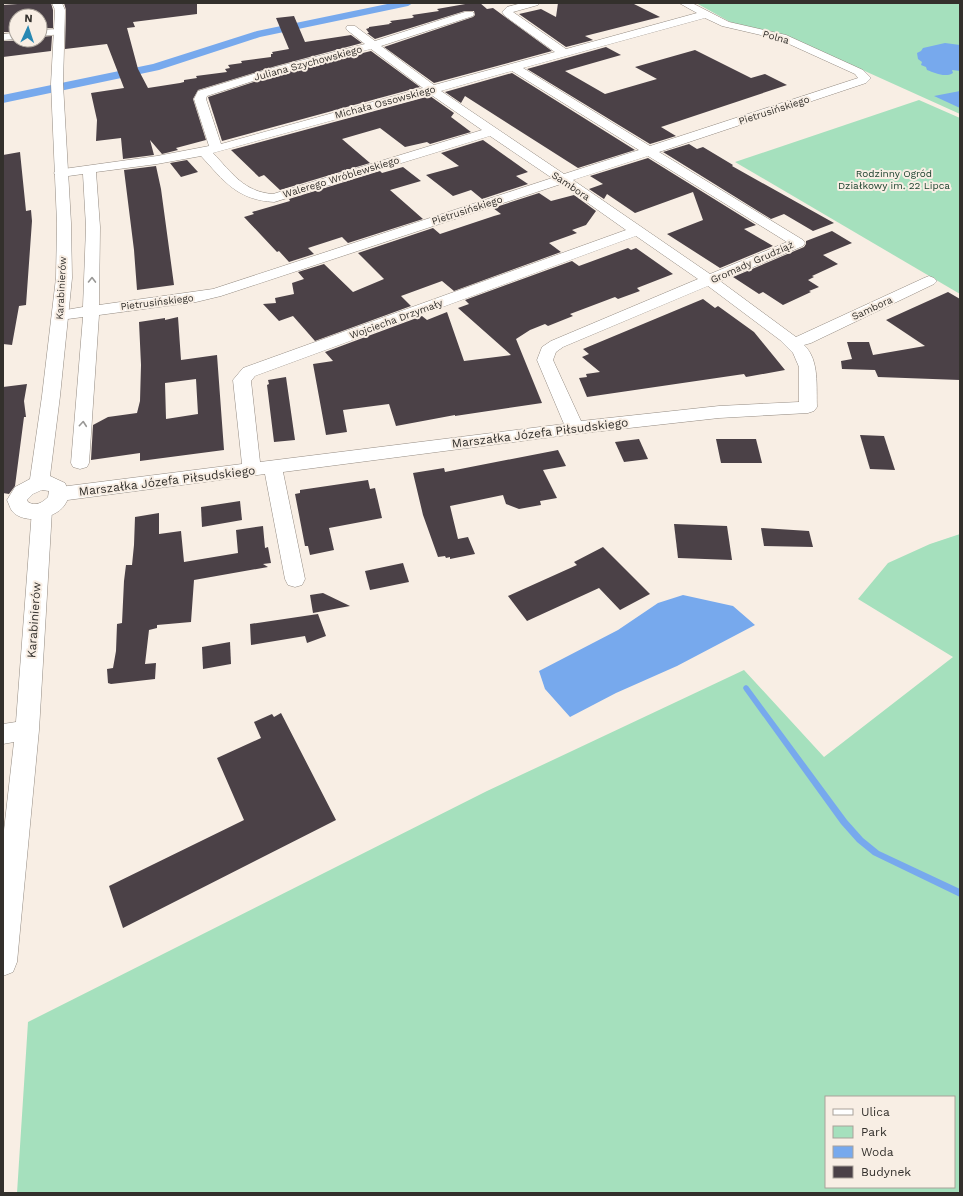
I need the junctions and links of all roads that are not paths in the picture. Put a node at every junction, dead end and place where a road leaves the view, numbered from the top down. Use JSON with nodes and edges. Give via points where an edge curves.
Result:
{"nodes":[{"id":1,"x":534,"y":3,"type":"edge"},
{"id":2,"x":684,"y":3,"type":"edge"},
{"id":3,"x":60,"y":5,"type":"edge"},
{"id":4,"x":469,"y":14,"type":"dead end"},
{"id":5,"x":706,"y":14,"type":"junction"},
{"id":6,"x":350,"y":28,"type":"dead end"},
{"id":7,"x":59,"y":32,"type":"junction"},
{"id":8,"x":48,"y":33,"type":"edge"},
{"id":9,"x":373,"y":45,"type":"junction"},
{"id":10,"x":564,"y":53,"type":"junction"},
{"id":11,"x":515,"y":68,"type":"junction"},
{"id":12,"x":866,"y":78,"type":"joint"},
{"id":13,"x":431,"y":89,"type":"junction"},
{"id":14,"x":492,"y":131,"type":"junction"},
{"id":15,"x":210,"y":150,"type":"junction"},
{"id":16,"x":650,"y":151,"type":"junction"},
{"id":17,"x":89,"y":169,"type":"junction"},
{"id":18,"x":61,"y":173,"type":"junction"},
{"id":19,"x":561,"y":179,"type":"junction"},
{"id":20,"x":637,"y":231,"type":"junction"},
{"id":21,"x":710,"y":281,"type":"junction"},
{"id":22,"x":929,"y":281,"type":"dead end"},
{"id":23,"x":91,"y":311,"type":"junction"},
{"id":24,"x":60,"y":315,"type":"junction"},
{"id":25,"x":792,"y":343,"type":"junction"},
{"id":26,"x":808,"y":407,"type":"joint"},
{"id":27,"x":575,"y":428,"type":"junction"},
{"id":28,"x":80,"y":463,"type":"dead end"},
{"id":29,"x":273,"y":467,"type":"junction"},
{"id":30,"x":252,"y":469,"type":"junction"},
{"id":31,"x":39,"y":484,"type":"junction"},
{"id":32,"x":60,"y":494,"type":"junction"},
{"id":33,"x":10,"y":506,"type":"edge"},
{"id":34,"x":42,"y":510,"type":"junction"},
{"id":35,"x":295,"y":579,"type":"dead end"},
{"id":36,"x":27,"y":730,"type":"junction"},
{"id":37,"x":3,"y":734,"type":"edge"},
{"id":38,"x":3,"y":962,"type":"edge"}],
"edges":[{"from":1,"to":10,"type":"street","via":[[507,12]]},
{"from":2,"to":5,"type":"street","name":"Polna"},
{"from":3,"to":7,"type":"main road","name":"Karabinierów"},
{"from":4,"to":9,"type":"street","name":"Juliana Szychowskiego"},
{"from":5,"to":10,"type":"street","name":"Michała Ossowskiego"},
{"from":5,"to":12,"type":"street","name":"Polna","via":[[730,25],[782,37],[859,72]]},
{"from":6,"to":9,"type":"street","name":"Sambora"},
{"from":7,"to":8,"type":"street"},
{"from":7,"to":18,"type":"main road","name":"Karabinierów","via":[[57,88]]},
{"from":9,"to":13,"type":"street","name":"Sambora"},
{"from":9,"to":15,"type":"street","name":"Juliana Szychowskiego","via":[[280,69],[202,94],[200,99]]},
{"from":10,"to":11,"type":"street","name":"Michała Ossowskiego"},
{"from":11,"to":13,"type":"street","name":"Michała Ossowskiego"},
{"from":11,"to":16,"type":"street","name":"Gromady Grudziąż"},
{"from":12,"to":16,"type":"street","name":"Pietrusińskiego"},
{"from":13,"to":14,"type":"street","name":"Sambora"},
{"from":13,"to":15,"type":"street","name":"Michała Ossowskiego"},
{"from":14,"to":15,"type":"street","name":"Walerego Wróblewskiego","via":[[274,198],[262,198],[241,190]]},
{"from":14,"to":19,"type":"street","name":"Sambora"},
{"from":15,"to":17,"type":"street","name":"Michała Ossowskiego"},
{"from":16,"to":19,"type":"street","name":"Pietrusińskiego"},
{"from":16,"to":21,"type":"street","name":"Gromady Grudziąż","via":[[798,243]]},
{"from":17,"to":18,"type":"street","name":"Michała Ossowskiego"},
{"from":23,"to":17,"type":"street","one_way":true,"via":[[93,226]]},
{"from":18,"to":24,"type":"main road","name":"Karabinierów","via":[[64,278]]},
{"from":19,"to":20,"type":"street","name":"Sambora"},
{"from":19,"to":23,"type":"street","name":"Pietrusińskiego","via":[[216,293],[196,298]]},
{"from":20,"to":21,"type":"street","name":"Sambora"},
{"from":20,"to":30,"type":"street","name":"Wojciecha Drzymały","via":[[249,372],[242,380]]},
{"from":21,"to":25,"type":"street","name":"Sambora"},
{"from":21,"to":27,"type":"street","name":"Gromady Grudziąż","via":[[556,344],[548,350],[545,360]]},
{"from":22,"to":25,"type":"street","name":"Sambora","via":[[805,340]]},
{"from":23,"to":24,"type":"street","name":"Pietrusińskiego"},
{"from":28,"to":23,"type":"street","one_way":true},
{"from":24,"to":31,"type":"main road","name":"Karabinierów"},
{"from":25,"to":26,"type":"street","name":"Sambora","via":[[801,351],[807,367]]},
{"from":26,"to":27,"type":"street","name":"Marszałka Józefa Piłsudskiego","via":[[719,412]]},
{"from":27,"to":29,"type":"street","name":"Marszałka Józefa Piłsudskiego"},
{"from":29,"to":30,"type":"street","name":"Marszałka Józefa Piłsudskiego"},
{"from":29,"to":35,"type":"street","name":"Marszałka Józefa Piłsudskiego"},
{"from":30,"to":32,"type":"street","name":"Marszałka Józefa Piłsudskiego"},
{"from":31,"to":32,"type":"main road","via":[[54,485]]},
{"from":31,"to":33,"type":"main road","via":[[22,492]]},
{"from":32,"to":34,"type":"main road","via":[[52,506]]},
{"from":33,"to":34,"type":"main road","via":[[29,512]]},
{"from":34,"to":36,"type":"street","name":"Karabinierów"},
{"from":36,"to":37,"type":"street"},
{"from":36,"to":38,"type":"street","name":"Karabinierów"}]}
